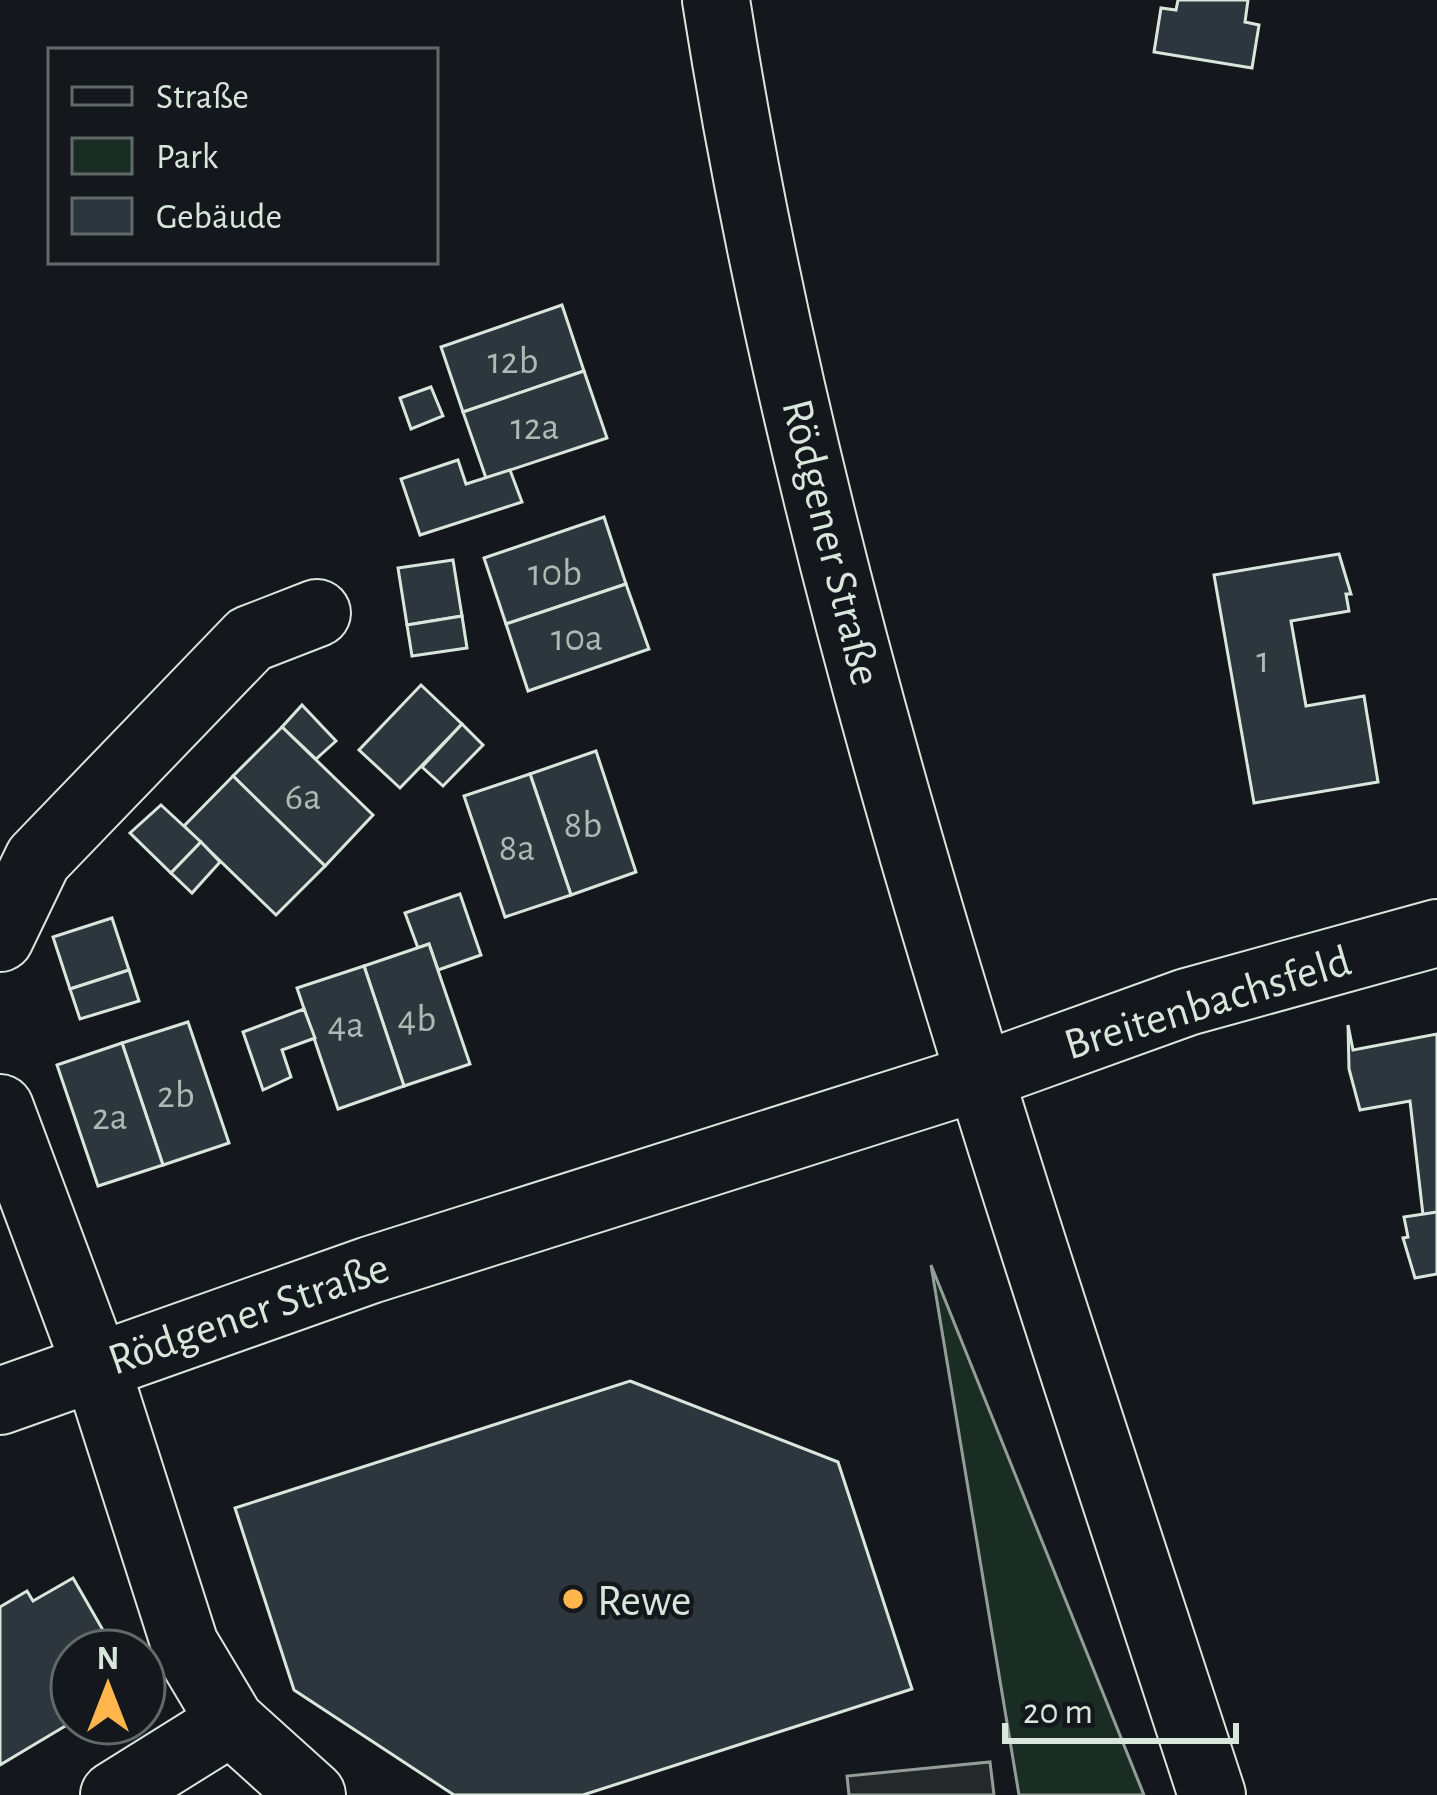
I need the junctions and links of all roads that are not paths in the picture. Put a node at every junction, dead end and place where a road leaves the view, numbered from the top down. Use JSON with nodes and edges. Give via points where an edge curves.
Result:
{"nodes":[{"id":1,"x":716,"y":0,"type":"edge"},
{"id":2,"x":317,"y":613,"type":"dead end"},
{"id":3,"x":1437,"y":933,"type":"edge"},
{"id":4,"x":0,"y":938,"type":"edge"},
{"id":5,"x":980,"y":1077,"type":"junction"},
{"id":6,"x":0,"y":1108,"type":"edge"},
{"id":7,"x":95,"y":1363,"type":"junction"},
{"id":8,"x":0,"y":1401,"type":"edge"},
{"id":9,"x":231,"y":1722,"type":"junction"},
{"id":10,"x":114,"y":1795,"type":"edge"},
{"id":11,"x":312,"y":1795,"type":"edge"},
{"id":12,"x":1212,"y":1795,"type":"edge"}],
"edges":[{"from":1,"to":5,"type":"main road","name":"Rödgener Straße","via":[[746,196],[867,682]]},
{"from":2,"to":4,"type":"main road","via":[[250,639],[38,859]]},
{"from":3,"to":5,"type":"main road","name":"Breitenbachsfeld","via":[[1187,1002]]},
{"from":5,"to":7,"type":"main road","name":"Rödgener Straße"},
{"from":5,"to":12,"type":"main road","name":"Rödgener Straße"},
{"from":6,"to":7,"type":"main road"},
{"from":7,"to":8,"type":"main road","name":"Rödgener Straße"},
{"from":7,"to":9,"type":"main road","via":[[185,1645]]},
{"from":9,"to":10,"type":"main road"},
{"from":9,"to":11,"type":"main road"}]}
